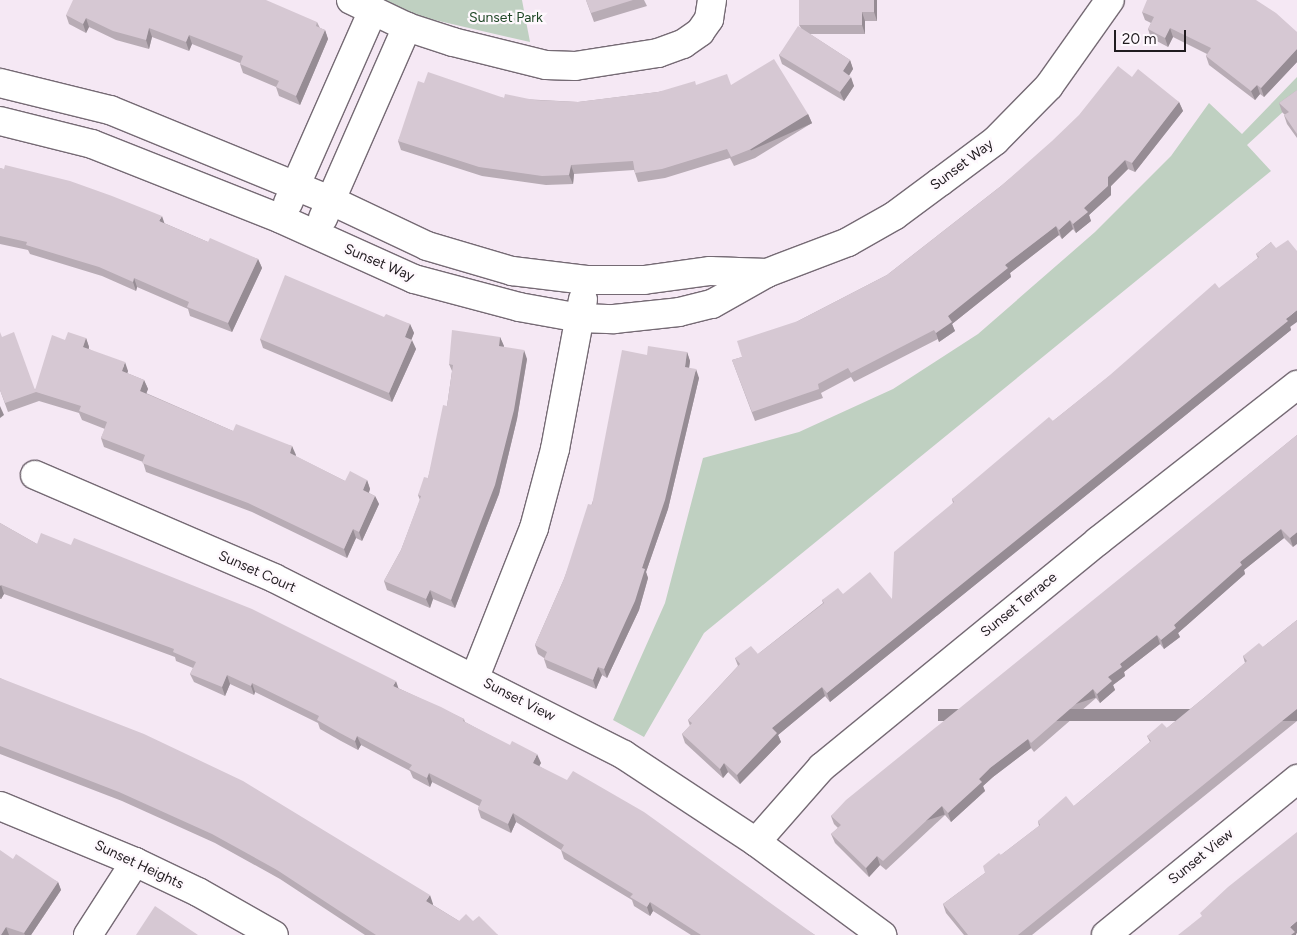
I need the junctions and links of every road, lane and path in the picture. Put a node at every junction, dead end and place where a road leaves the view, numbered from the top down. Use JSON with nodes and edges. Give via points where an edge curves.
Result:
{"nodes":[{"id":1,"x":712,"y":0,"type":"edge"},
{"id":2,"x":1110,"y":0,"type":"edge"},
{"id":3,"x":362,"y":5,"type":"edge"},
{"id":4,"x":407,"y":27,"type":"junction"},
{"id":5,"x":0,"y":83,"type":"edge"},
{"id":6,"x":0,"y":122,"type":"edge"},
{"id":7,"x":295,"y":186,"type":"junction"},
{"id":8,"x":332,"y":201,"type":"junction"},
{"id":9,"x":281,"y":219,"type":"junction"},
{"id":10,"x":315,"y":235,"type":"junction"},
{"id":11,"x":767,"y":273,"type":"junction"},
{"id":12,"x":586,"y":280,"type":"junction"},
{"id":13,"x":580,"y":318,"type":"junction"},
{"id":14,"x":1297,"y":385,"type":"edge"},
{"id":15,"x":35,"y":475,"type":"dead end"},
{"id":16,"x":475,"y":677,"type":"junction"},
{"id":17,"x":1297,"y":779,"type":"edge"},
{"id":18,"x":0,"y":806,"type":"edge"},
{"id":19,"x":756,"y":842,"type":"junction"},
{"id":20,"x":135,"y":862,"type":"junction"},
{"id":21,"x":88,"y":935,"type":"edge"},
{"id":22,"x":274,"y":935,"type":"edge"},
{"id":23,"x":882,"y":935,"type":"edge"},
{"id":24,"x":1106,"y":935,"type":"edge"}],
"edges":[{"from":1,"to":4,"type":"street","via":[[709,20],[684,44],[658,53],[575,66],[546,65],[504,56]]},
{"from":2,"to":11,"type":"street","name":"Sunset Way","via":[[1049,86],[995,141],[894,216],[848,242]]},
{"from":3,"to":4,"type":"street"},
{"from":3,"to":7,"type":"street"},
{"from":4,"to":8,"type":"street"},
{"from":5,"to":7,"type":"street","name":"Sunset Way","via":[[110,110]]},
{"from":6,"to":9,"type":"street","name":"Sunset Way","via":[[92,144]]},
{"from":7,"to":8,"type":"street","name":"Sunset Way"},
{"from":7,"to":9,"type":"street"},
{"from":8,"to":10,"type":"street"},
{"from":8,"to":12,"type":"street","name":"Sunset Way","via":[[426,246],[512,272]]},
{"from":9,"to":10,"type":"street","name":"Sunset Way"},
{"from":10,"to":13,"type":"street","name":"Sunset Way","via":[[414,278],[519,307]]},
{"from":11,"to":12,"type":"street","name":"Sunset Way","via":[[710,271],[644,280]]},
{"from":11,"to":13,"type":"street","name":"Sunset Way","via":[[704,306],[624,318]]},
{"from":12,"to":13,"type":"street","name":"Sunset View"},
{"from":13,"to":16,"type":"street","name":"Sunset View","via":[[555,449],[534,528]]},
{"from":14,"to":19,"type":"street","name":"Sunset Terrace","via":[[1098,541],[822,767]]},
{"from":15,"to":16,"type":"street","name":"Sunset Court","via":[[274,578]]},
{"from":16,"to":19,"type":"street","name":"Sunset View","via":[[624,754]]},
{"from":17,"to":24,"type":"street","name":"Sunset View"},
{"from":18,"to":20,"type":"street","name":"Sunset Heights"},
{"from":19,"to":23,"type":"street","name":"Sunset View"},
{"from":20,"to":21,"type":"street"},
{"from":20,"to":22,"type":"street","name":"Sunset Heights","via":[[198,892]]}]}
